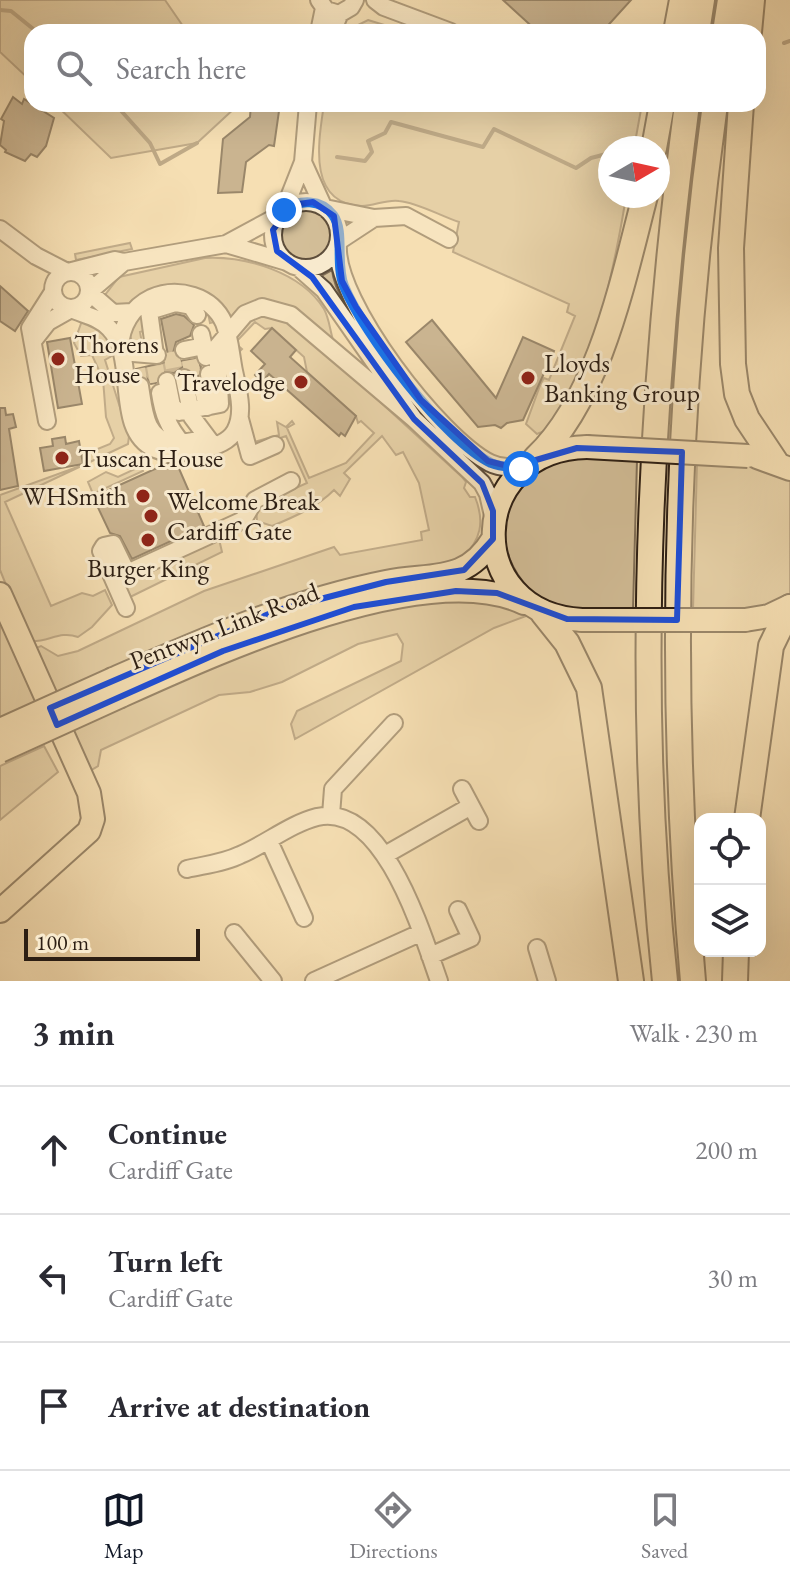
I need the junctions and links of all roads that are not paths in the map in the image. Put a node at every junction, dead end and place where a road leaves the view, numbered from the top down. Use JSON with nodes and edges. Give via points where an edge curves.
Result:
{"nodes":[{"id":1,"x":682,"y":0,"type":"edge"},
{"id":2,"x":702,"y":0,"type":"edge"},
{"id":3,"x":730,"y":0,"type":"edge"},
{"id":4,"x":752,"y":0,"type":"edge"},
{"id":5,"x":380,"y":4,"type":"edge"},
{"id":6,"x":338,"y":6,"type":"edge"},
{"id":7,"x":325,"y":24,"type":"edge"},
{"id":8,"x":431,"y":24,"type":"edge"},
{"id":9,"x":678,"y":24,"type":"edge"},
{"id":10,"x":698,"y":24,"type":"edge"},
{"id":11,"x":726,"y":24,"type":"edge"},
{"id":12,"x":750,"y":24,"type":"edge"},
{"id":13,"x":307,"y":112,"type":"edge"},
{"id":14,"x":661,"y":112,"type":"edge"},
{"id":15,"x":686,"y":112,"type":"edge"},
{"id":16,"x":714,"y":112,"type":"edge"},
{"id":17,"x":740,"y":112,"type":"edge"},
{"id":18,"x":656,"y":136,"type":"edge"},
{"id":19,"x":303,"y":162,"type":"junction"},
{"id":20,"x":324,"y":207,"type":"junction"},
{"id":21,"x":642,"y":208,"type":"edge"},
{"id":22,"x":281,"y":213,"type":"junction"},
{"id":23,"x":374,"y":218,"type":"junction"},
{"id":24,"x":0,"y":229,"type":"edge"},
{"id":25,"x":449,"y":239,"type":"dead end"},
{"id":26,"x":338,"y":243,"type":"junction"},
{"id":27,"x":226,"y":244,"type":"junction"},
{"id":28,"x":36,"y":256,"type":"junction"},
{"id":29,"x":124,"y":262,"type":"junction"},
{"id":30,"x":292,"y":264,"type":"junction"},
{"id":31,"x":68,"y":272,"type":"junction"},
{"id":32,"x":52,"y":291,"type":"junction"},
{"id":33,"x":89,"y":292,"type":"junction"},
{"id":34,"x":71,"y":309,"type":"junction"},
{"id":35,"x":132,"y":312,"type":"junction"},
{"id":36,"x":197,"y":315,"type":"dead end"},
{"id":37,"x":227,"y":334,"type":"junction"},
{"id":38,"x":33,"y":341,"type":"junction"},
{"id":39,"x":175,"y":370,"type":"junction"},
{"id":40,"x":239,"y":418,"type":"junction"},
{"id":41,"x":414,"y":419,"type":"junction"},
{"id":42,"x":45,"y":423,"type":"dead end"},
{"id":43,"x":211,"y":442,"type":"junction"},
{"id":44,"x":275,"y":445,"type":"dead end"},
{"id":45,"x":531,"y":461,"type":"junction"},
{"id":46,"x":782,"y":465,"type":"edge"},
{"id":47,"x":291,"y":481,"type":"dead end"},
{"id":48,"x":494,"y":530,"type":"junction"},
{"id":49,"x":0,"y":594,"type":"edge"},
{"id":50,"x":790,"y":606,"type":"edge"},
{"id":51,"x":126,"y":608,"type":"dead end"},
{"id":52,"x":534,"y":608,"type":"junction"},
{"id":53,"x":117,"y":688,"type":"junction"},
{"id":54,"x":394,"y":723,"type":"dead end"},
{"id":55,"x":0,"y":730,"type":"edge"},
{"id":56,"x":0,"y":751,"type":"edge"},
{"id":57,"x":462,"y":789,"type":"dead end"},
{"id":58,"x":748,"y":813,"type":"edge"},
{"id":59,"x":331,"y":815,"type":"junction"},
{"id":60,"x":269,"y":841,"type":"junction"},
{"id":61,"x":385,"y":855,"type":"junction"},
{"id":62,"x":187,"y":869,"type":"dead end"},
{"id":63,"x":458,"y":910,"type":"dead end"},
{"id":64,"x":0,"y":911,"type":"edge"},
{"id":65,"x":304,"y":918,"type":"dead end"},
{"id":66,"x":234,"y":933,"type":"dead end"},
{"id":67,"x":420,"y":933,"type":"junction"},
{"id":68,"x":537,"y":948,"type":"dead end"},
{"id":69,"x":430,"y":956,"type":"junction"},
{"id":70,"x":736,"y":957,"type":"edge"},
{"id":71,"x":273,"y":981,"type":"edge"},
{"id":72,"x":314,"y":981,"type":"edge"},
{"id":73,"x":439,"y":981,"type":"edge"},
{"id":74,"x":547,"y":981,"type":"edge"},
{"id":75,"x":631,"y":981,"type":"edge"},
{"id":76,"x":665,"y":981,"type":"edge"},
{"id":77,"x":693,"y":981,"type":"edge"},
{"id":78,"x":735,"y":981,"type":"edge"}],
"edges":[{"from":1,"to":9,"type":"highway"},
{"from":2,"to":10,"type":"highway"},
{"from":3,"to":11,"type":"highway"},
{"from":4,"to":12,"type":"highway"},
{"from":5,"to":6,"type":"street","via":[[378,10]]},
{"from":5,"to":8,"type":"street"},
{"from":6,"to":7,"type":"street"},
{"from":13,"to":19,"type":"street"},
{"from":14,"to":18,"type":"highway"},
{"from":15,"to":76,"type":"highway","via":[[663,314],[651,540],[650,715]]},
{"from":16,"to":77,"type":"highway","via":[[692,305],[678,560],[680,785]]},
{"from":17,"to":46,"type":"highway","via":[[731,248],[733,364],[747,419]]},
{"from":19,"to":20,"type":"street"},
{"from":19,"to":22,"type":"street"},
{"from":20,"to":22,"type":"street","via":[[301,202]]},
{"from":20,"to":23,"type":"street"},
{"from":20,"to":26,"type":"street","via":[[338,227]]},
{"from":21,"to":45,"type":"highway","via":[[582,394],[564,429]]},
{"from":22,"to":27,"type":"street"},
{"from":22,"to":30,"type":"street","via":[[274,241]]},
{"from":23,"to":25,"type":"street","via":[[406,216]]},
{"from":23,"to":26,"type":"street"},
{"from":24,"to":28,"type":"street"},
{"from":26,"to":30,"type":"street","via":[[318,266]]},
{"from":26,"to":45,"type":"street","via":[[345,290],[421,400],[488,461],[508,467]]},
{"from":27,"to":29,"type":"street"},
{"from":27,"to":30,"type":"street"},
{"from":28,"to":31,"type":"street"},
{"from":28,"to":32,"type":"street"},
{"from":29,"to":31,"type":"street"},
{"from":29,"to":33,"type":"street"},
{"from":30,"to":41,"type":"street","via":[[324,290]]},
{"from":31,"to":32,"type":"street","via":[[57,278]]},
{"from":31,"to":33,"type":"street","via":[[82,276]]},
{"from":32,"to":34,"type":"street","via":[[59,305]]},
{"from":32,"to":38,"type":"street","via":[[32,322]]},
{"from":33,"to":34,"type":"street","via":[[85,302]]},
{"from":33,"to":35,"type":"street","via":[[113,313]]},
{"from":34,"to":38,"type":"street","via":[[48,322]]},
{"from":34,"to":39,"type":"street","via":[[107,325]]},
{"from":35,"to":37,"type":"street","via":[[153,297],[188,294],[216,311]]},
{"from":35,"to":39,"type":"street","via":[[122,332]]},
{"from":36,"to":39,"type":"street","via":[[180,303],[149,311]]},
{"from":37,"to":39,"type":"street","via":[[216,352],[222,400]]},
{"from":37,"to":40,"type":"street"},
{"from":37,"to":41,"type":"street","via":[[255,308],[291,315]]},
{"from":37,"to":43,"type":"street","via":[[224,356],[232,412]]},
{"from":38,"to":42,"type":"street"},
{"from":39,"to":43,"type":"street","via":[[194,422]]},
{"from":39,"to":43,"type":"street","via":[[167,424],[182,443]]},
{"from":39,"to":43,"type":"street","via":[[133,421],[144,441],[168,452]]},
{"from":40,"to":43,"type":"street","via":[[232,435]]},
{"from":40,"to":44,"type":"street","via":[[250,456]]},
{"from":41,"to":48,"type":"street","via":[[482,483],[491,501]]},
{"from":45,"to":46,"type":"main road","bridge":true,"via":[[587,447],[748,456]]},
{"from":45,"to":48,"type":"main road","name":"Pentwyn Link Road","via":[[502,494]]},
{"from":47,"to":51,"type":"street","via":[[255,500],[243,520],[127,573],[113,544],[101,548]]},
{"from":48,"to":52,"type":"main road","via":[[503,576]]},
{"from":48,"to":53,"type":"main road","name":"Pentwyn Link Road","via":[[479,561],[464,570],[304,602],[234,627]]},
{"from":49,"to":64,"type":"main road","via":[[89,793],[93,819],[89,831]]},
{"from":50,"to":52,"type":"main road","name":"Pentwyn Link Road","bridge":true,"via":[[745,620],[582,620]]},
{"from":50,"to":58,"type":"highway","via":[[771,646]]},
{"from":52,"to":53,"type":"main road","name":"Pentwyn Link Road","via":[[497,593],[471,591],[354,607]]},
{"from":52,"to":75,"type":"highway","via":[[567,643],[589,688]]},
{"from":53,"to":55,"type":"main road","name":"Pentwyn Link Road","bridge":true},
{"from":53,"to":56,"type":"main road","name":"Pentwyn Link Road","bridge":true},
{"from":54,"to":59,"type":"street","via":[[333,789]]},
{"from":57,"to":61,"type":"street","via":[[475,813]]},
{"from":59,"to":60,"type":"street","via":[[303,822]]},
{"from":59,"to":61,"type":"street","via":[[359,824]]},
{"from":60,"to":62,"type":"street","via":[[236,857]]},
{"from":60,"to":65,"type":"street"},
{"from":61,"to":67,"type":"street"},
{"from":63,"to":69,"type":"street","via":[[471,938]]},
{"from":66,"to":71,"type":"street"},
{"from":67,"to":69,"type":"street"},
{"from":67,"to":72,"type":"street"},
{"from":68,"to":74,"type":"street"},
{"from":69,"to":73,"type":"street"},
{"from":70,"to":78,"type":"highway"}]}
